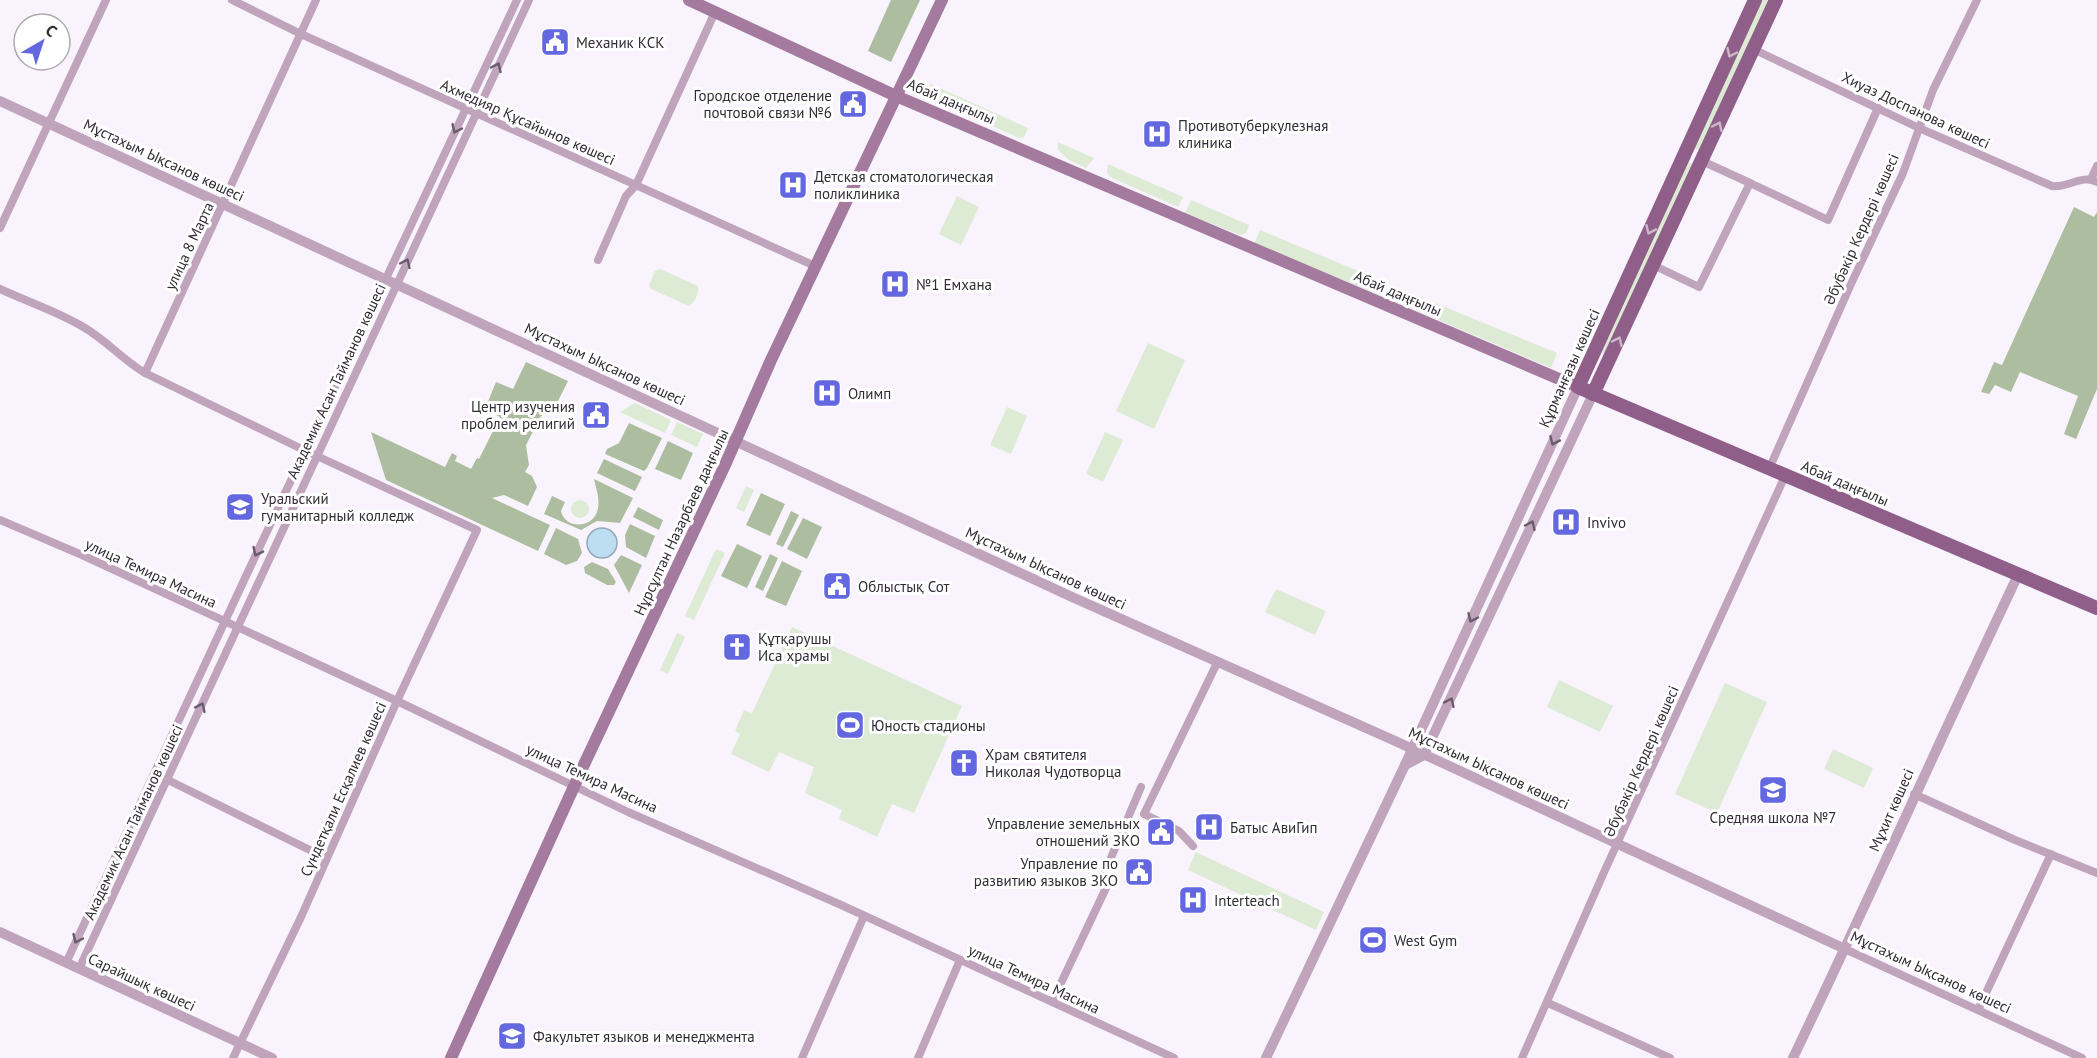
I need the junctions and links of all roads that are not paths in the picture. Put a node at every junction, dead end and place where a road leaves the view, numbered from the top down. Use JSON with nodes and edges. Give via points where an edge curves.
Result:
{"nodes":[{"id":1,"x":106,"y":0,"type":"edge"},
{"id":2,"x":232,"y":0,"type":"edge"},
{"id":3,"x":316,"y":0,"type":"edge"},
{"id":4,"x":517,"y":0,"type":"edge"},
{"id":5,"x":528,"y":0,"type":"edge"},
{"id":6,"x":689,"y":0,"type":"edge"},
{"id":7,"x":942,"y":0,"type":"edge"},
{"id":8,"x":1755,"y":0,"type":"edge"},
{"id":9,"x":1776,"y":0,"type":"edge"},
{"id":10,"x":1977,"y":0,"type":"edge"},
{"id":11,"x":715,"y":12,"type":"junction"},
{"id":12,"x":301,"y":34,"type":"junction"},
{"id":13,"x":1754,"y":49,"type":"junction"},
{"id":14,"x":896,"y":96,"type":"junction"},
{"id":15,"x":0,"y":101,"type":"edge"},
{"id":16,"x":466,"y":108,"type":"junction"},
{"id":17,"x":1878,"y":108,"type":"junction"},
{"id":18,"x":476,"y":113,"type":"junction"},
{"id":19,"x":48,"y":123,"type":"junction"},
{"id":20,"x":1919,"y":129,"type":"junction"},
{"id":21,"x":1685,"y":153,"type":"junction"},
{"id":22,"x":1702,"y":161,"type":"junction"},
{"id":23,"x":2097,"y":166,"type":"edge"},
{"id":24,"x":2094,"y":181,"type":"edge"},
{"id":25,"x":1750,"y":183,"type":"junction"},
{"id":26,"x":636,"y":185,"type":"junction"},
{"id":27,"x":223,"y":204,"type":"junction"},
{"id":28,"x":0,"y":228,"type":"edge"},
{"id":29,"x":598,"y":260,"type":"dead end"},
{"id":30,"x":1653,"y":265,"type":"junction"},
{"id":31,"x":815,"y":266,"type":"junction"},
{"id":32,"x":391,"y":282,"type":"junction"},
{"id":33,"x":0,"y":289,"type":"edge"},
{"id":34,"x":145,"y":373,"type":"junction"},
{"id":35,"x":1578,"y":387,"type":"junction"},
{"id":36,"x":1593,"y":394,"type":"junction"},
{"id":37,"x":736,"y":441,"type":"junction"},
{"id":38,"x":306,"y":451,"type":"junction"},
{"id":39,"x":316,"y":456,"type":"junction"},
{"id":40,"x":1769,"y":469,"type":"junction"},
{"id":41,"x":1785,"y":476,"type":"junction"},
{"id":42,"x":0,"y":519,"type":"edge"},
{"id":43,"x":2018,"y":575,"type":"junction"},
{"id":44,"x":2097,"y":608,"type":"edge"},
{"id":45,"x":225,"y":623,"type":"junction"},
{"id":46,"x":237,"y":629,"type":"junction"},
{"id":47,"x":1217,"y":663,"type":"junction"},
{"id":48,"x":397,"y":701,"type":"junction"},
{"id":49,"x":1411,"y":749,"type":"junction"},
{"id":50,"x":1424,"y":755,"type":"junction"},
{"id":51,"x":1405,"y":765,"type":"junction"},
{"id":52,"x":168,"y":780,"type":"junction"},
{"id":53,"x":575,"y":785,"type":"junction"},
{"id":54,"x":1141,"y":787,"type":"dead end"},
{"id":55,"x":1914,"y":794,"type":"junction"},
{"id":56,"x":1618,"y":844,"type":"junction"},
{"id":57,"x":1193,"y":846,"type":"dead end"},
{"id":58,"x":2051,"y":855,"type":"junction"},
{"id":59,"x":327,"y":858,"type":"junction"},
{"id":60,"x":2097,"y":873,"type":"edge"},
{"id":61,"x":864,"y":916,"type":"junction"},
{"id":62,"x":0,"y":932,"type":"edge"},
{"id":63,"x":1845,"y":949,"type":"junction"},
{"id":64,"x":960,"y":960,"type":"junction"},
{"id":65,"x":66,"y":963,"type":"junction"},
{"id":66,"x":79,"y":969,"type":"junction"},
{"id":67,"x":1052,"y":1002,"type":"junction"},
{"id":68,"x":1548,"y":1003,"type":"junction"},
{"id":69,"x":1978,"y":1010,"type":"junction"},
{"id":70,"x":240,"y":1043,"type":"junction"},
{"id":71,"x":233,"y":1058,"type":"edge"},
{"id":72,"x":272,"y":1058,"type":"edge"},
{"id":73,"x":451,"y":1058,"type":"edge"},
{"id":74,"x":802,"y":1058,"type":"edge"},
{"id":75,"x":918,"y":1058,"type":"edge"},
{"id":76,"x":1174,"y":1058,"type":"edge"},
{"id":77,"x":1266,"y":1058,"type":"edge"},
{"id":78,"x":1522,"y":1058,"type":"edge"},
{"id":79,"x":1670,"y":1058,"type":"edge"},
{"id":80,"x":1793,"y":1058,"type":"edge"},
{"id":81,"x":2082,"y":1058,"type":"edge"}],
"edges":[{"from":1,"to":19,"type":"street"},
{"from":2,"to":12,"type":"street","name":"Ахмедияр Құсайынов көшесі"},
{"from":3,"to":12,"type":"street","name":"улица 8 Марта"},
{"from":4,"to":16,"type":"street","name":"Академик Асан Тайманов көшесі"},
{"from":18,"to":5,"type":"street","name":"Академик Асан Тайманов көшесі","one_way":true},
{"from":6,"to":11,"type":"main road","name":"Абай даңғылы"},
{"from":7,"to":14,"type":"main road","name":"Нұрсұлтан Назарбаев даңғылы"},
{"from":8,"to":21,"type":"main road","name":"Құрманғазы көшесі","one_way":true},
{"from":9,"to":13,"type":"main road"},
{"from":10,"to":20,"type":"street","name":"Әбубәкір Кердері көшесі","via":[[1933,90]]},
{"from":11,"to":14,"type":"main road","name":"Абай даңғылы"},
{"from":11,"to":26,"type":"street"},
{"from":12,"to":16,"type":"street","name":"Ахмедияр Құсайынов көшесі"},
{"from":12,"to":27,"type":"street","name":"улица 8 Марта"},
{"from":13,"to":17,"type":"street","name":"Хиуаз Доспанова көшесі"},
{"from":22,"to":13,"type":"main road","one_way":true},
{"from":14,"to":31,"type":"main road","name":"Нұрсұлтан Назарбаев даңғылы"},
{"from":14,"to":35,"type":"main road","name":"Абай даңғылы"},
{"from":15,"to":19,"type":"street","name":"Мұстахым Ықсанов көшесі"},
{"from":16,"to":18,"type":"street","name":"Ахмедияр Құсайынов көшесі"},
{"from":16,"to":32,"type":"street","name":"Академик Асан Тайманов көшесі","one_way":true},
{"from":17,"to":20,"type":"street","name":"Хиуаз Доспанова көшесі"},
{"from":17,"to":25,"type":"street","via":[[1828,220]]},
{"from":18,"to":26,"type":"street","name":"Ахмедияр Құсайынов көшесі"},
{"from":32,"to":18,"type":"street","name":"Академик Асан Тайманов көшесі","one_way":true},
{"from":19,"to":27,"type":"street","name":"Мұстахым Ықсанов көшесі"},
{"from":19,"to":28,"type":"street"},
{"from":20,"to":24,"type":"street","name":"Хиуаз Доспанова көшесі","via":[[2052,186],[2080,179]]},
{"from":20,"to":40,"type":"street","name":"Әбубәкір Кердері көшесі","via":[[1903,173]]},
{"from":21,"to":22,"type":"main road"},
{"from":21,"to":35,"type":"main road","name":"Құрманғазы көшесі","one_way":true},
{"from":22,"to":25,"type":"street"},
{"from":22,"to":30,"type":"main road"},
{"from":23,"to":24,"type":"street"},
{"from":25,"to":30,"type":"street","via":[[1699,286]]},
{"from":26,"to":29,"type":"street","via":[[626,196]]},
{"from":26,"to":31,"type":"street","name":"Ахмедияр Құсайынов көшесі"},
{"from":27,"to":32,"type":"street","name":"Мұстахым Ықсанов көшесі"},
{"from":27,"to":34,"type":"street","name":"улица 8 Марта"},
{"from":36,"to":30,"type":"main road","one_way":true},
{"from":31,"to":37,"type":"main road","name":"Нұрсұлтан Назарбаев даңғылы"},
{"from":32,"to":37,"type":"street","name":"Мұстахым Ықсанов көшесі"},
{"from":32,"to":38,"type":"street","name":"Академик Асан Тайманов көшесі"},
{"from":32,"to":39,"type":"street","name":"Академик Асан Тайманов көшесі"},
{"from":33,"to":34,"type":"street","via":[[83,326]]},
{"from":34,"to":38,"type":"street"},
{"from":35,"to":36,"type":"main road","name":"Абай даңғылы"},
{"from":35,"to":49,"type":"street","name":"Құрманғазы көшесі","one_way":true},
{"from":36,"to":40,"type":"main road","name":"Абай даңғылы"},
{"from":50,"to":36,"type":"street","one_way":true},
{"from":37,"to":47,"type":"street","name":"Мұстахым Ықсанов көшесі"},
{"from":37,"to":53,"type":"main road","name":"Нұрсұлтан Назарбаев даңғылы"},
{"from":38,"to":39,"type":"street"},
{"from":38,"to":45,"type":"street","name":"Академик Асан Тайманов көшесі","one_way":true},
{"from":39,"to":46,"type":"street","name":"Академик Асан Тайманов көшесі"},
{"from":39,"to":48,"type":"street","name":"Сүндетқали Есқалиев көшесі","via":[[477,530]]},
{"from":40,"to":41,"type":"main road","name":"Абай даңғылы"},
{"from":41,"to":43,"type":"main road","name":"Абай даңғылы"},
{"from":41,"to":56,"type":"street","name":"Әбубәкір Кердері көшесі"},
{"from":42,"to":45,"type":"street","name":"улица Темира Масина"},
{"from":43,"to":44,"type":"main road","name":"Абай даңғылы"},
{"from":43,"to":55,"type":"street","name":"Мұхит көшесі"},
{"from":45,"to":46,"type":"street","name":"улица Темира Масина"},
{"from":45,"to":65,"type":"street","name":"Академик Асан Тайманов көшесі","one_way":true},
{"from":46,"to":48,"type":"street","name":"улица Темира Масина"},
{"from":52,"to":46,"type":"street","name":"Академик Асан Тайманов көшесі","one_way":true},
{"from":47,"to":49,"type":"street","name":"Мұстахым Ықсанов көшесі"},
{"from":47,"to":57,"type":"street","via":[[1144,814],[1179,831]]},
{"from":48,"to":53,"type":"street","name":"улица Темира Масина"},
{"from":48,"to":59,"type":"street","name":"Сүндетқали Есқалиев көшесі"},
{"from":49,"to":50,"type":"street","name":"Мұстахым Ықсанов көшесі"},
{"from":49,"to":51,"type":"street","name":"Құрманғазы көшесі"},
{"from":50,"to":51,"type":"street"},
{"from":50,"to":56,"type":"street","name":"Мұстахым Ықсанов көшесі"},
{"from":51,"to":77,"type":"street","name":"Құрманғазы көшесі"},
{"from":52,"to":59,"type":"street"},
{"from":52,"to":66,"type":"street","name":"Академик Асан Тайманов көшесі"},
{"from":53,"to":61,"type":"street","name":"улица Темира Масина"},
{"from":53,"to":73,"type":"main road","name":"Нұрсұлтан Назарбаев даңғылы"},
{"from":54,"to":67,"type":"street","via":[[1102,879],[1106,888]]},
{"from":55,"to":58,"type":"street"},
{"from":55,"to":63,"type":"street","name":"Мұхит көшесі"},
{"from":56,"to":63,"type":"street","name":"Мұстахым Ықсанов көшесі"},
{"from":56,"to":68,"type":"street","name":"Әбубәкір Кердері көшесі"},
{"from":58,"to":60,"type":"street"},
{"from":58,"to":69,"type":"street"},
{"from":59,"to":70,"type":"street","name":"Сүндетқали Есқалиев көшесі"},
{"from":61,"to":64,"type":"street","name":"улица Темира Масина"},
{"from":61,"to":74,"type":"street"},
{"from":62,"to":65,"type":"street","name":"Сарайшық көшесі"},
{"from":63,"to":69,"type":"street","name":"Мұстахым Ықсанов көшесі"},
{"from":63,"to":80,"type":"street","name":"Мұхит көшесі"},
{"from":64,"to":67,"type":"street","name":"улица Темира Масина"},
{"from":64,"to":75,"type":"street"},
{"from":65,"to":66,"type":"street","name":"Сарайшық көшесі"},
{"from":66,"to":70,"type":"street","name":"Сарайшық көшесі"},
{"from":67,"to":76,"type":"street","name":"улица Темира Масина"},
{"from":68,"to":78,"type":"street","name":"Әбубәкір Кердері көшесі"},
{"from":68,"to":79,"type":"street"},
{"from":69,"to":81,"type":"street","name":"Мұстахым Ықсанов көшесі"},
{"from":70,"to":71,"type":"street","name":"Сүндетқали Есқалиев көшесі"},
{"from":70,"to":72,"type":"street","name":"Сарайшық көшесі"}]}
